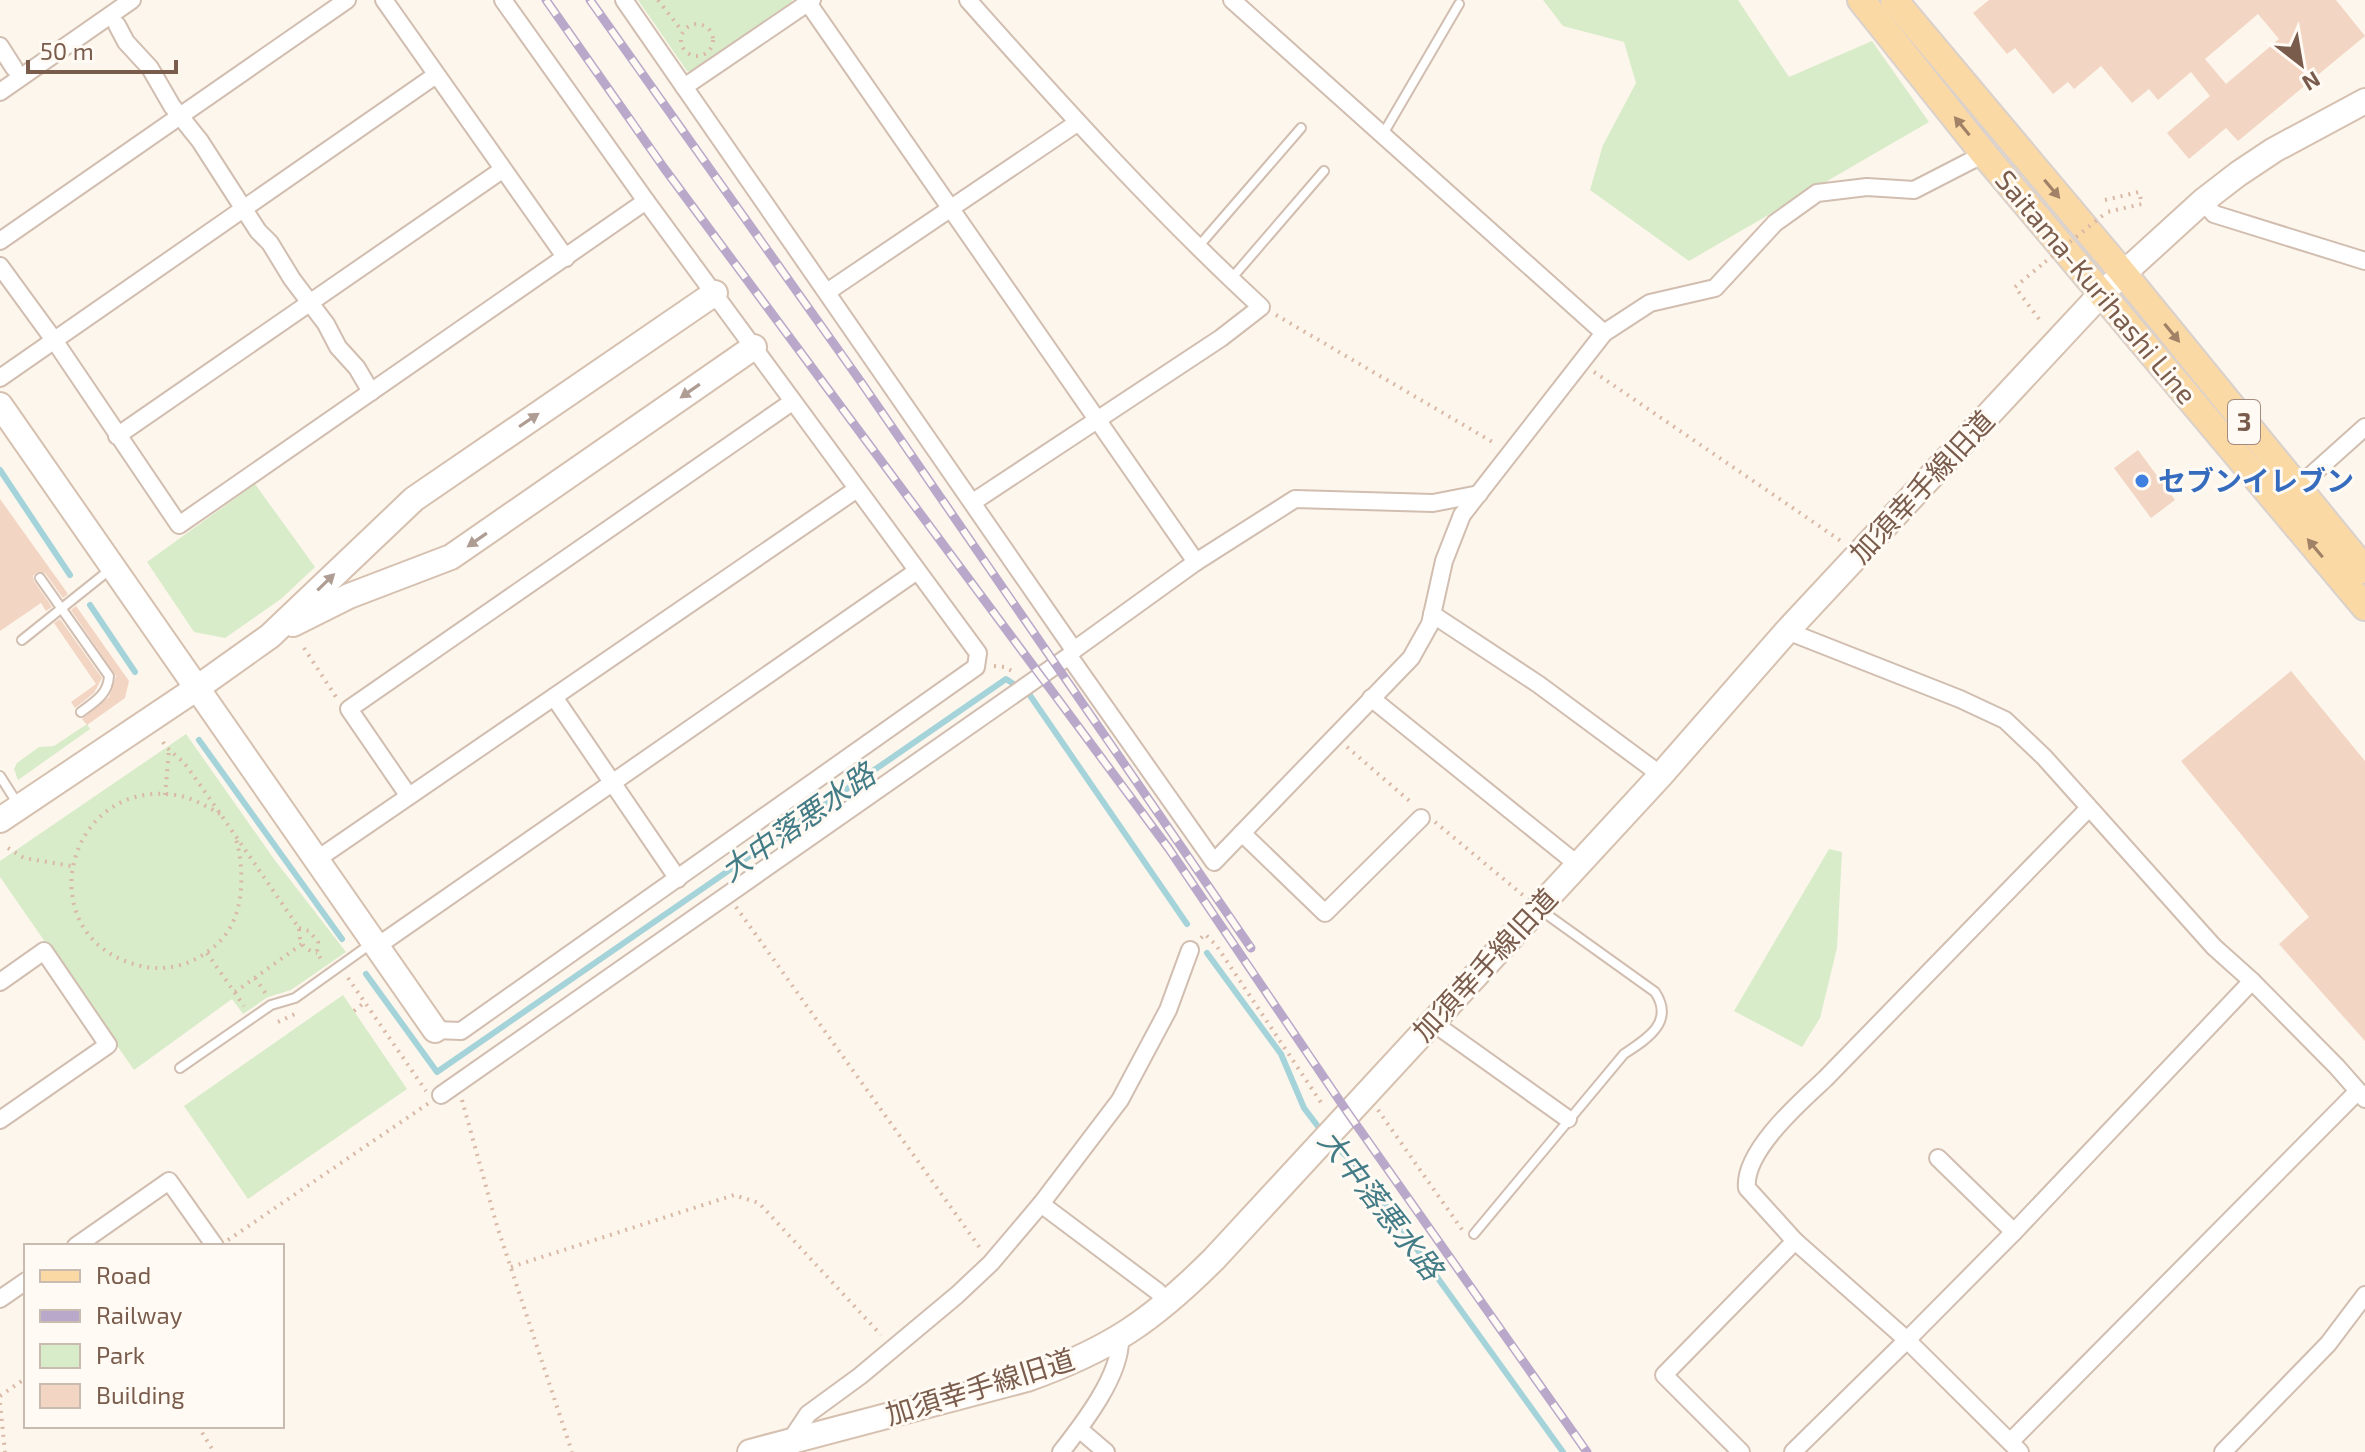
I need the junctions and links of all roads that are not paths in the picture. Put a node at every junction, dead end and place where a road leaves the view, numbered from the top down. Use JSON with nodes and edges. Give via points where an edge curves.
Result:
{"nodes":[{"id":1,"x":132,"y":0,"type":"edge"},
{"id":2,"x":347,"y":0,"type":"edge"},
{"id":3,"x":384,"y":0,"type":"edge"},
{"id":4,"x":503,"y":0,"type":"edge"},
{"id":5,"x":624,"y":0,"type":"edge"},
{"id":6,"x":968,"y":0,"type":"edge"},
{"id":7,"x":1232,"y":0,"type":"edge"},
{"id":8,"x":1861,"y":0,"type":"edge"},
{"id":9,"x":1894,"y":0,"type":"edge"},
{"id":10,"x":808,"y":1,"type":"edge"},
{"id":11,"x":1459,"y":4,"type":"dead end"},
{"id":12,"x":117,"y":25,"type":"dead end"},
{"id":13,"x":0,"y":46,"type":"edge"},
{"id":14,"x":14,"y":68,"type":"dead end"},
{"id":15,"x":436,"y":75,"type":"junction"},
{"id":16,"x":684,"y":87,"type":"junction"},
{"id":17,"x":0,"y":92,"type":"edge"},
{"id":18,"x":2365,"y":101,"type":"edge"},
{"id":19,"x":179,"y":116,"type":"junction"},
{"id":20,"x":1077,"y":123,"type":"junction"},
{"id":21,"x":1301,"y":128,"type":"dead end"},
{"id":22,"x":1383,"y":134,"type":"junction"},
{"id":23,"x":1984,"y":154,"type":"junction"},
{"id":24,"x":502,"y":170,"type":"junction"},
{"id":25,"x":1324,"y":171,"type":"dead end"},
{"id":26,"x":646,"y":201,"type":"junction"},
{"id":27,"x":2203,"y":201,"type":"junction"},
{"id":28,"x":246,"y":209,"type":"junction"},
{"id":29,"x":951,"y":209,"type":"junction"},
{"id":30,"x":0,"y":241,"type":"edge"},
{"id":31,"x":1197,"y":248,"type":"junction"},
{"id":32,"x":566,"y":258,"type":"junction"},
{"id":33,"x":2365,"y":261,"type":"edge"},
{"id":34,"x":0,"y":266,"type":"edge"},
{"id":35,"x":2123,"y":273,"type":"junction"},
{"id":36,"x":1231,"y":279,"type":"junction"},
{"id":37,"x":827,"y":292,"type":"junction"},
{"id":38,"x":715,"y":293,"type":"junction"},
{"id":39,"x":2101,"y":294,"type":"junction"},
{"id":40,"x":309,"y":303,"type":"junction"},
{"id":41,"x":1604,"y":333,"type":"junction"},
{"id":42,"x":54,"y":340,"type":"junction"},
{"id":43,"x":754,"y":347,"type":"junction"},
{"id":44,"x":0,"y":378,"type":"edge"},
{"id":45,"x":371,"y":392,"type":"junction"},
{"id":46,"x":792,"y":402,"type":"junction"},
{"id":47,"x":0,"y":405,"type":"edge"},
{"id":48,"x":1098,"y":420,"type":"junction"},
{"id":49,"x":2365,"y":427,"type":"edge"},
{"id":50,"x":117,"y":436,"type":"junction"},
{"id":51,"x":2298,"y":487,"type":"junction"},
{"id":52,"x":857,"y":489,"type":"junction"},
{"id":53,"x":1479,"y":494,"type":"junction"},
{"id":54,"x":973,"y":502,"type":"junction"},
{"id":55,"x":1196,"y":562,"type":"junction"},
{"id":56,"x":114,"y":566,"type":"junction"},
{"id":57,"x":2365,"y":570,"type":"edge"},
{"id":58,"x":917,"y":571,"type":"junction"},
{"id":59,"x":40,"y":578,"type":"dead end"},
{"id":60,"x":2365,"y":607,"type":"edge"},
{"id":61,"x":1432,"y":614,"type":"junction"},
{"id":62,"x":1787,"y":631,"type":"junction"},
{"id":63,"x":270,"y":636,"type":"junction"},
{"id":64,"x":22,"y":640,"type":"dead end"},
{"id":65,"x":1071,"y":653,"type":"junction"},
{"id":66,"x":197,"y":688,"type":"junction"},
{"id":67,"x":554,"y":697,"type":"junction"},
{"id":68,"x":1371,"y":698,"type":"junction"},
{"id":69,"x":81,"y":712,"type":"dead end"},
{"id":70,"x":1661,"y":775,"type":"junction"},
{"id":71,"x":0,"y":776,"type":"edge"},
{"id":72,"x":614,"y":783,"type":"junction"},
{"id":73,"x":408,"y":795,"type":"junction"},
{"id":74,"x":2088,"y":809,"type":"junction"},
{"id":75,"x":10,"y":814,"type":"edge"},
{"id":76,"x":1421,"y":818,"type":"dead end"},
{"id":77,"x":1242,"y":833,"type":"junction"},
{"id":78,"x":316,"y":860,"type":"junction"},
{"id":79,"x":1577,"y":864,"type":"junction"},
{"id":80,"x":678,"y":879,"type":"junction"},
{"id":81,"x":1538,"y":908,"type":"junction"},
{"id":82,"x":374,"y":945,"type":"junction"},
{"id":83,"x":1190,"y":950,"type":"road end"},
{"id":84,"x":2252,"y":981,"type":"junction"},
{"id":85,"x":0,"y":982,"type":"edge"},
{"id":86,"x":1432,"y":1022,"type":"junction"},
{"id":87,"x":435,"y":1030,"type":"joint"},
{"id":88,"x":180,"y":1068,"type":"dead end"},
{"id":89,"x":2362,"y":1095,"type":"edge"},
{"id":90,"x":437,"y":1097,"type":"road end"},
{"id":91,"x":1568,"y":1119,"type":"junction"},
{"id":92,"x":0,"y":1120,"type":"edge"},
{"id":93,"x":1938,"y":1158,"type":"dead end"},
{"id":94,"x":1041,"y":1204,"type":"junction"},
{"id":95,"x":2014,"y":1232,"type":"junction"},
{"id":96,"x":1474,"y":1234,"type":"road end"},
{"id":97,"x":1795,"y":1241,"type":"junction"},
{"id":98,"x":79,"y":1244,"type":"edge"},
{"id":99,"x":216,"y":1244,"type":"edge"},
{"id":100,"x":24,"y":1282,"type":"edge"},
{"id":101,"x":2365,"y":1295,"type":"edge"},
{"id":102,"x":0,"y":1299,"type":"edge"},
{"id":103,"x":1168,"y":1303,"type":"junction"},
{"id":104,"x":1120,"y":1339,"type":"junction"},
{"id":105,"x":1907,"y":1340,"type":"junction"},
{"id":106,"x":1079,"y":1429,"type":"junction"},
{"id":107,"x":790,"y":1441,"type":"junction"},
{"id":108,"x":2018,"y":1449,"type":"edge"},
{"id":109,"x":750,"y":1452,"type":"edge"},
{"id":110,"x":1061,"y":1452,"type":"edge"},
{"id":111,"x":1106,"y":1452,"type":"edge"},
{"id":112,"x":1741,"y":1452,"type":"edge"},
{"id":113,"x":1793,"y":1452,"type":"edge"},
{"id":114,"x":2223,"y":1452,"type":"edge"}],
"edges":[{"from":1,"to":17,"type":"street"},
{"from":2,"to":19,"type":"street"},
{"from":3,"to":15,"type":"street"},
{"from":4,"to":26,"type":"street"},
{"from":5,"to":16,"type":"street"},
{"from":6,"to":20,"type":"street"},
{"from":7,"to":22,"type":"street"},
{"from":23,"to":8,"type":"main road","name":"Saitama-Kurihashi Line","number":"3","one_way":true},
{"from":9,"to":35,"type":"main road","name":"Saitama-Kurihashi Line","number":"3","one_way":true},
{"from":10,"to":16,"type":"street"},
{"from":10,"to":29,"type":"street"},
{"from":11,"to":22,"type":"lane"},
{"from":12,"to":19,"type":"street"},
{"from":13,"to":14,"type":"street"},
{"from":15,"to":24,"type":"street"},
{"from":15,"to":28,"type":"street"},
{"from":16,"to":37,"type":"street"},
{"from":18,"to":27,"type":"street","name":"加須幸手線旧道","via":[[2274,150]]},
{"from":19,"to":28,"type":"street"},
{"from":19,"to":30,"type":"street"},
{"from":20,"to":29,"type":"street"},
{"from":20,"to":31,"type":"street"},
{"from":21,"to":31,"type":"lane"},
{"from":22,"to":41,"type":"street"},
{"from":23,"to":39,"type":"main road","name":"Saitama-Kurihashi Line","number":"3"},
{"from":23,"to":41,"type":"street","via":[[1914,190],[1867,187],[1817,193],[1775,223],[1715,288],[1650,303]]},
{"from":24,"to":32,"type":"street"},
{"from":24,"to":40,"type":"street"},
{"from":25,"to":36,"type":"lane"},
{"from":26,"to":32,"type":"street"},
{"from":26,"to":38,"type":"street"},
{"from":27,"to":33,"type":"street","via":[[2214,214]]},
{"from":27,"to":35,"type":"street","name":"加須幸手線旧道"},
{"from":28,"to":40,"type":"street"},
{"from":28,"to":42,"type":"street"},
{"from":29,"to":37,"type":"street"},
{"from":29,"to":48,"type":"street"},
{"from":31,"to":36,"type":"street"},
{"from":32,"to":45,"type":"street"},
{"from":34,"to":42,"type":"street"},
{"from":35,"to":39,"type":"street","name":"加須幸手線旧道"},
{"from":35,"to":51,"type":"main road","name":"Saitama-Kurihashi Line","number":"3","one_way":true},
{"from":36,"to":48,"type":"street","via":[[1261,307]]},
{"from":37,"to":54,"type":"street"},
{"from":38,"to":43,"type":"street"},
{"from":63,"to":38,"type":"street","one_way":true,"via":[[414,499]]},
{"from":60,"to":39,"type":"main road","name":"Saitama-Kurihashi Line","number":"3","one_way":true},
{"from":39,"to":62,"type":"street","name":"加須幸手線旧道"},
{"from":40,"to":45,"type":"street"},
{"from":40,"to":50,"type":"street"},
{"from":41,"to":53,"type":"street"},
{"from":42,"to":44,"type":"street"},
{"from":42,"to":50,"type":"street"},
{"from":43,"to":46,"type":"street"},
{"from":43,"to":63,"type":"street","one_way":true,"via":[[451,557],[349,596]]},
{"from":45,"to":50,"type":"street","via":[[179,525]]},
{"from":46,"to":52,"type":"street"},
{"from":46,"to":73,"type":"street","via":[[349,709]]},
{"from":47,"to":56,"type":"street"},
{"from":48,"to":54,"type":"street"},
{"from":48,"to":55,"type":"street"},
{"from":49,"to":51,"type":"street"},
{"from":51,"to":57,"type":"main road","name":"Saitama-Kurihashi Line","number":"3"},
{"from":52,"to":58,"type":"street"},
{"from":52,"to":67,"type":"street"},
{"from":53,"to":55,"type":"street","via":[[1433,503],[1295,499]]},
{"from":53,"to":61,"type":"street","via":[[1462,515]]},
{"from":54,"to":65,"type":"street"},
{"from":55,"to":65,"type":"street"},
{"from":56,"to":64,"type":"lane"},
{"from":56,"to":66,"type":"street"},
{"from":58,"to":72,"type":"street"},
{"from":58,"to":80,"type":"street","via":[[978,653],[976,667]]},
{"from":59,"to":69,"type":"lane","via":[[109,676],[101,697]]},
{"from":61,"to":68,"type":"street","via":[[1411,658]]},
{"from":61,"to":70,"type":"street"},
{"from":62,"to":70,"type":"street","name":"加須幸手線旧道"},
{"from":62,"to":74,"type":"street","via":[[2005,720]]},
{"from":63,"to":66,"type":"street"},
{"from":65,"to":77,"type":"street","via":[[1214,862]]},
{"from":65,"to":90,"type":"street"},
{"from":66,"to":75,"type":"street"},
{"from":66,"to":78,"type":"street"},
{"from":67,"to":72,"type":"street"},
{"from":67,"to":73,"type":"street"},
{"from":68,"to":77,"type":"street"},
{"from":68,"to":79,"type":"street"},
{"from":70,"to":79,"type":"street","name":"加須幸手線旧道"},
{"from":71,"to":75,"type":"lane"},
{"from":72,"to":80,"type":"street"},
{"from":72,"to":82,"type":"street"},
{"from":73,"to":78,"type":"street"},
{"from":74,"to":84,"type":"street","via":[[2214,947]]},
{"from":74,"to":97,"type":"street","via":[[1778,1122],[1746,1176],[1747,1188]]},
{"from":76,"to":77,"type":"street","via":[[1325,913]]},
{"from":78,"to":82,"type":"street"},
{"from":79,"to":81,"type":"street","name":"加須幸手線旧道"},
{"from":80,"to":87,"type":"street","via":[[461,1031]]},
{"from":81,"to":86,"type":"street","name":"加須幸手線旧道"},
{"from":81,"to":91,"type":"lane","via":[[1655,992],[1663,1011],[1661,1023],[1624,1054]]},
{"from":82,"to":87,"type":"street"},
{"from":82,"to":88,"type":"lane","via":[[295,998],[271,1005]]},
{"from":83,"to":94,"type":"street","via":[[1168,1010],[1120,1100]]},
{"from":84,"to":89,"type":"street"},
{"from":84,"to":95,"type":"street"},
{"from":85,"to":92,"type":"street","via":[[44,951],[108,1045]]},
{"from":86,"to":91,"type":"street"},
{"from":86,"to":103,"type":"street","name":"加須幸手線旧道"},
{"from":89,"to":108,"type":"street"},
{"from":91,"to":96,"type":"lane"},
{"from":93,"to":95,"type":"street"},
{"from":94,"to":103,"type":"street"},
{"from":94,"to":107,"type":"street","via":[[991,1263],[808,1414]]},
{"from":95,"to":105,"type":"street"},
{"from":97,"to":105,"type":"street"},
{"from":97,"to":112,"type":"street","via":[[1664,1375]]},
{"from":98,"to":99,"type":"street","via":[[169,1181]]},
{"from":100,"to":102,"type":"street"},
{"from":101,"to":114,"type":"street","via":[[2328,1344]]},
{"from":103,"to":104,"type":"street","name":"加須幸手線旧道"},
{"from":104,"to":106,"type":"street","via":[[1116,1365]]},
{"from":104,"to":107,"type":"street","name":"加須幸手線旧道","via":[[1027,1379]]},
{"from":105,"to":108,"type":"street"},
{"from":105,"to":113,"type":"street"},
{"from":106,"to":110,"type":"street"},
{"from":106,"to":111,"type":"street"},
{"from":107,"to":109,"type":"street","name":"加須幸手線旧道"}]}
